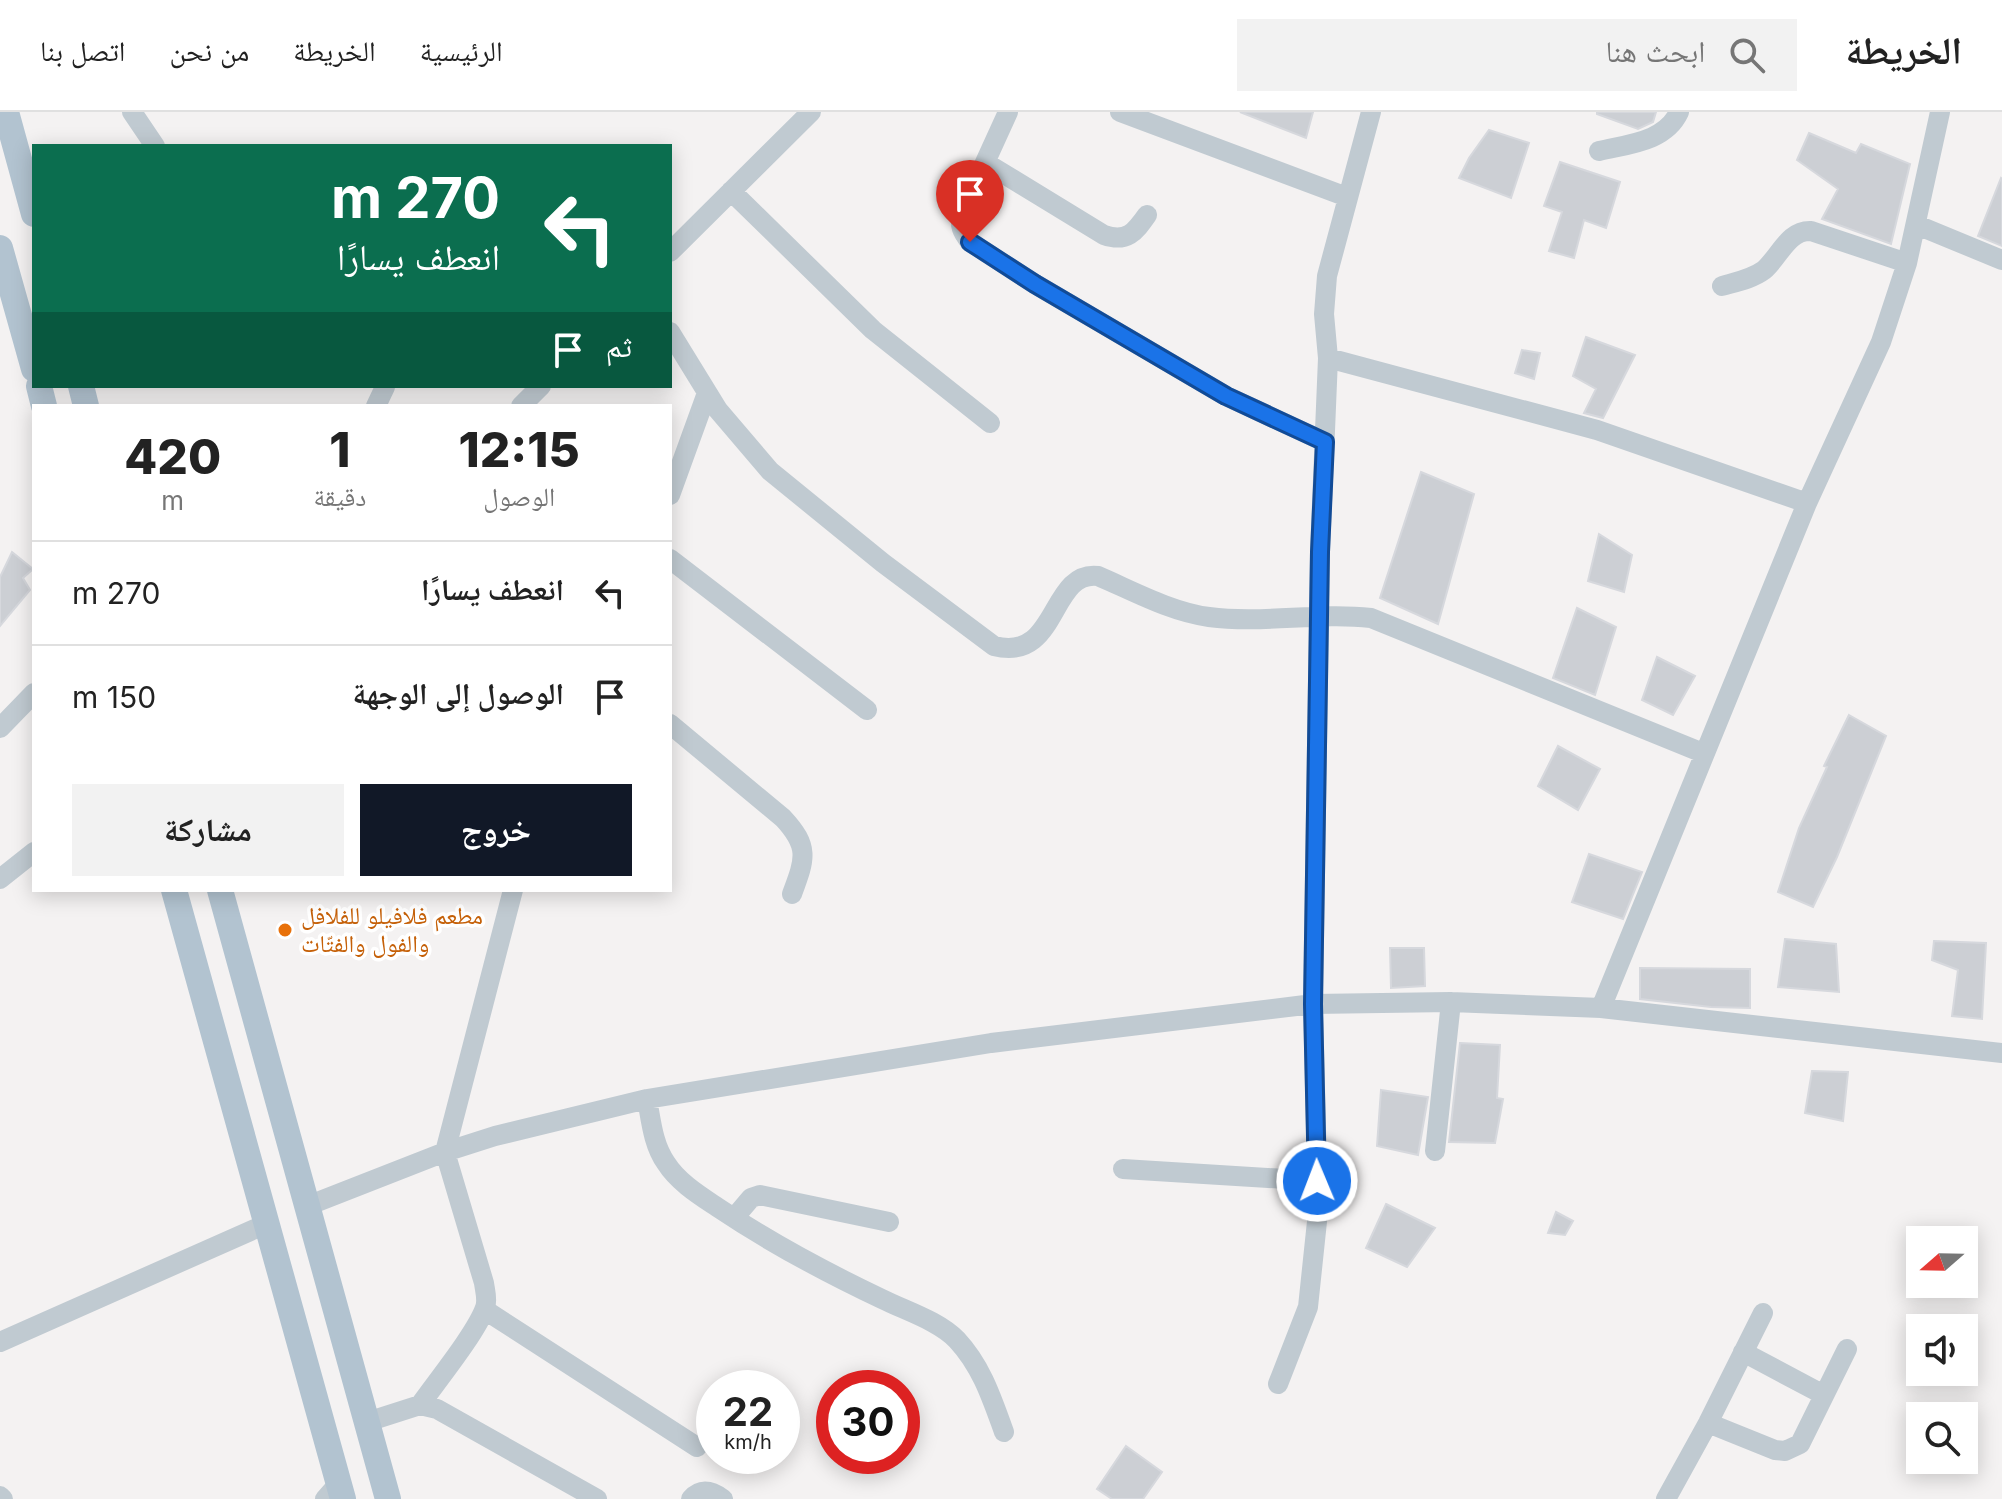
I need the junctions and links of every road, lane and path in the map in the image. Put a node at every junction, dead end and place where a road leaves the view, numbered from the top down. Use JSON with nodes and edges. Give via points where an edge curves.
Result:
{"nodes":[{"id":1,"x":6,"y":112,"type":"edge"},
{"id":2,"x":132,"y":112,"type":"edge"},
{"id":3,"x":811,"y":112,"type":"edge"},
{"id":4,"x":1008,"y":112,"type":"edge"},
{"id":5,"x":1120,"y":112,"type":"edge"},
{"id":6,"x":1371,"y":112,"type":"edge"},
{"id":7,"x":1679,"y":112,"type":"edge"},
{"id":8,"x":1940,"y":112,"type":"edge"},
{"id":9,"x":154,"y":144,"type":"edge"},
{"id":10,"x":1599,"y":151,"type":"dead end"},
{"id":11,"x":986,"y":163,"type":"junction"},
{"id":12,"x":731,"y":191,"type":"junction"},
{"id":13,"x":1347,"y":197,"type":"junction"},
{"id":14,"x":32,"y":207,"type":"edge"},
{"id":15,"x":1147,"y":215,"type":"dead end"},
{"id":16,"x":1917,"y":225,"type":"junction"},
{"id":17,"x":0,"y":248,"type":"edge"},
{"id":18,"x":672,"y":250,"type":"edge"},
{"id":19,"x":2002,"y":260,"type":"edge"},
{"id":20,"x":1907,"y":263,"type":"junction"},
{"id":21,"x":1722,"y":286,"type":"dead end"},
{"id":22,"x":672,"y":335,"type":"edge"},
{"id":23,"x":1328,"y":358,"type":"junction"},
{"id":24,"x":32,"y":362,"type":"edge"},
{"id":25,"x":539,"y":388,"type":"edge"},
{"id":26,"x":707,"y":393,"type":"junction"},
{"id":27,"x":523,"y":404,"type":"edge"},
{"id":28,"x":990,"y":423,"type":"dead end"},
{"id":29,"x":1325,"y":442,"type":"junction"},
{"id":30,"x":672,"y":489,"type":"edge"},
{"id":31,"x":1807,"y":503,"type":"junction"},
{"id":32,"x":672,"y":561,"type":"edge"},
{"id":33,"x":1320,"y":618,"type":"junction"},
{"id":34,"x":32,"y":695,"type":"edge"},
{"id":35,"x":867,"y":710,"type":"dead end"},
{"id":36,"x":672,"y":726,"type":"edge"},
{"id":37,"x":0,"y":728,"type":"edge"},
{"id":38,"x":1703,"y":753,"type":"junction"},
{"id":39,"x":32,"y":854,"type":"edge"},
{"id":40,"x":0,"y":879,"type":"edge"},
{"id":41,"x":175,"y":892,"type":"edge"},
{"id":42,"x":221,"y":892,"type":"edge"},
{"id":43,"x":512,"y":892,"type":"edge"},
{"id":44,"x":792,"y":894,"type":"dead end"},
{"id":45,"x":1451,"y":1002,"type":"junction"},
{"id":46,"x":1313,"y":1004,"type":"junction"},
{"id":47,"x":1601,"y":1008,"type":"junction"},
{"id":48,"x":2002,"y":1053,"type":"edge"},
{"id":49,"x":647,"y":1099,"type":"junction"},
{"id":50,"x":1435,"y":1151,"type":"dead end"},
{"id":51,"x":445,"y":1152,"type":"junction"},
{"id":52,"x":1123,"y":1169,"type":"dead end"},
{"id":53,"x":1317,"y":1181,"type":"junction"},
{"id":54,"x":307,"y":1206,"type":"junction"},
{"id":55,"x":734,"y":1218,"type":"junction"},
{"id":56,"x":889,"y":1222,"type":"dead end"},
{"id":57,"x":266,"y":1224,"type":"junction"},
{"id":58,"x":485,"y":1310,"type":"junction"},
{"id":59,"x":1763,"y":1313,"type":"dead end"},
{"id":60,"x":0,"y":1342,"type":"edge"},
{"id":61,"x":1847,"y":1349,"type":"dead end"},
{"id":62,"x":1743,"y":1352,"type":"junction"},
{"id":63,"x":1278,"y":1384,"type":"dead end"},
{"id":64,"x":1824,"y":1395,"type":"junction"},
{"id":65,"x":420,"y":1405,"type":"junction"},
{"id":66,"x":367,"y":1422,"type":"junction"},
{"id":67,"x":1708,"y":1423,"type":"junction"},
{"id":68,"x":1004,"y":1432,"type":"dead end"},
{"id":69,"x":696,"y":1446,"type":"edge"},
{"id":70,"x":335,"y":1494,"type":"edge"},
{"id":71,"x":388,"y":1499,"type":"edge"},
{"id":72,"x":597,"y":1499,"type":"edge"},
{"id":73,"x":691,"y":1499,"type":"edge"},
{"id":74,"x":723,"y":1499,"type":"edge"},
{"id":75,"x":1666,"y":1499,"type":"edge"}],
"edges":[{"from":1,"to":14,"type":"main road"},
{"from":2,"to":9,"type":"street"},
{"from":3,"to":12,"type":"street"},
{"from":4,"to":11,"type":"street"},
{"from":5,"to":13,"type":"street"},
{"from":6,"to":13,"type":"street"},
{"from":7,"to":10,"type":"street","via":[[1657,135]]},
{"from":8,"to":16,"type":"street"},
{"from":11,"to":15,"type":"street","via":[[1115,239],[1135,232]]},
{"from":11,"to":29,"type":"street","via":[[960,223],[970,242],[1226,396]]},
{"from":12,"to":18,"type":"street"},
{"from":12,"to":28,"type":"street","via":[[873,330]]},
{"from":13,"to":23,"type":"street","via":[[1327,276]]},
{"from":16,"to":19,"type":"street"},
{"from":16,"to":20,"type":"street"},
{"from":17,"to":24,"type":"main road"},
{"from":20,"to":21,"type":"street","via":[[1803,231],[1762,271]]},
{"from":20,"to":31,"type":"street","via":[[1881,342]]},
{"from":22,"to":26,"type":"street"},
{"from":23,"to":29,"type":"street"},
{"from":23,"to":31,"type":"street","via":[[1597,430]]},
{"from":25,"to":27,"type":"street"},
{"from":26,"to":30,"type":"street"},
{"from":26,"to":33,"type":"street","via":[[770,471],[994,646],[1007,650],[1036,639],[1071,584],[1090,575],[1208,617]]},
{"from":29,"to":33,"type":"street"},
{"from":31,"to":38,"type":"street"},
{"from":32,"to":35,"type":"street"},
{"from":33,"to":38,"type":"street","via":[[1371,618]]},
{"from":33,"to":46,"type":"street"},
{"from":34,"to":37,"type":"street"},
{"from":36,"to":44,"type":"street","via":[[795,830],[803,844],[803,864]]},
{"from":38,"to":47,"type":"street"},
{"from":39,"to":40,"type":"street"},
{"from":41,"to":57,"type":"main road"},
{"from":42,"to":54,"type":"main road"},
{"from":43,"to":51,"type":"street"},
{"from":45,"to":46,"type":"street"},
{"from":45,"to":47,"type":"street"},
{"from":45,"to":50,"type":"street"},
{"from":46,"to":49,"type":"street","via":[[991,1043]]},
{"from":46,"to":53,"type":"street"},
{"from":47,"to":48,"type":"street"},
{"from":49,"to":51,"type":"street"},
{"from":49,"to":55,"type":"street","via":[[665,1162],[677,1177]]},
{"from":51,"to":54,"type":"street"},
{"from":51,"to":58,"type":"street","via":[[484,1283]]},
{"from":52,"to":53,"type":"street"},
{"from":53,"to":63,"type":"street","via":[[1308,1307]]},
{"from":54,"to":66,"type":"main road"},
{"from":55,"to":56,"type":"street","via":[[760,1195]]},
{"from":55,"to":68,"type":"street","via":[[818,1268],[955,1337],[987,1384]]},
{"from":57,"to":60,"type":"street"},
{"from":57,"to":70,"type":"main road"},
{"from":58,"to":65,"type":"street"},
{"from":58,"to":69,"type":"street"},
{"from":59,"to":62,"type":"street"},
{"from":61,"to":64,"type":"street"},
{"from":62,"to":64,"type":"street"},
{"from":62,"to":67,"type":"street"},
{"from":64,"to":67,"type":"street","via":[[1800,1444],[1785,1451]]},
{"from":65,"to":66,"type":"street"},
{"from":65,"to":72,"type":"street","via":[[454,1417]]},
{"from":66,"to":71,"type":"main road"},
{"from":67,"to":75,"type":"street"},
{"from":73,"to":74,"type":"street","via":[[713,1492]]}]}
